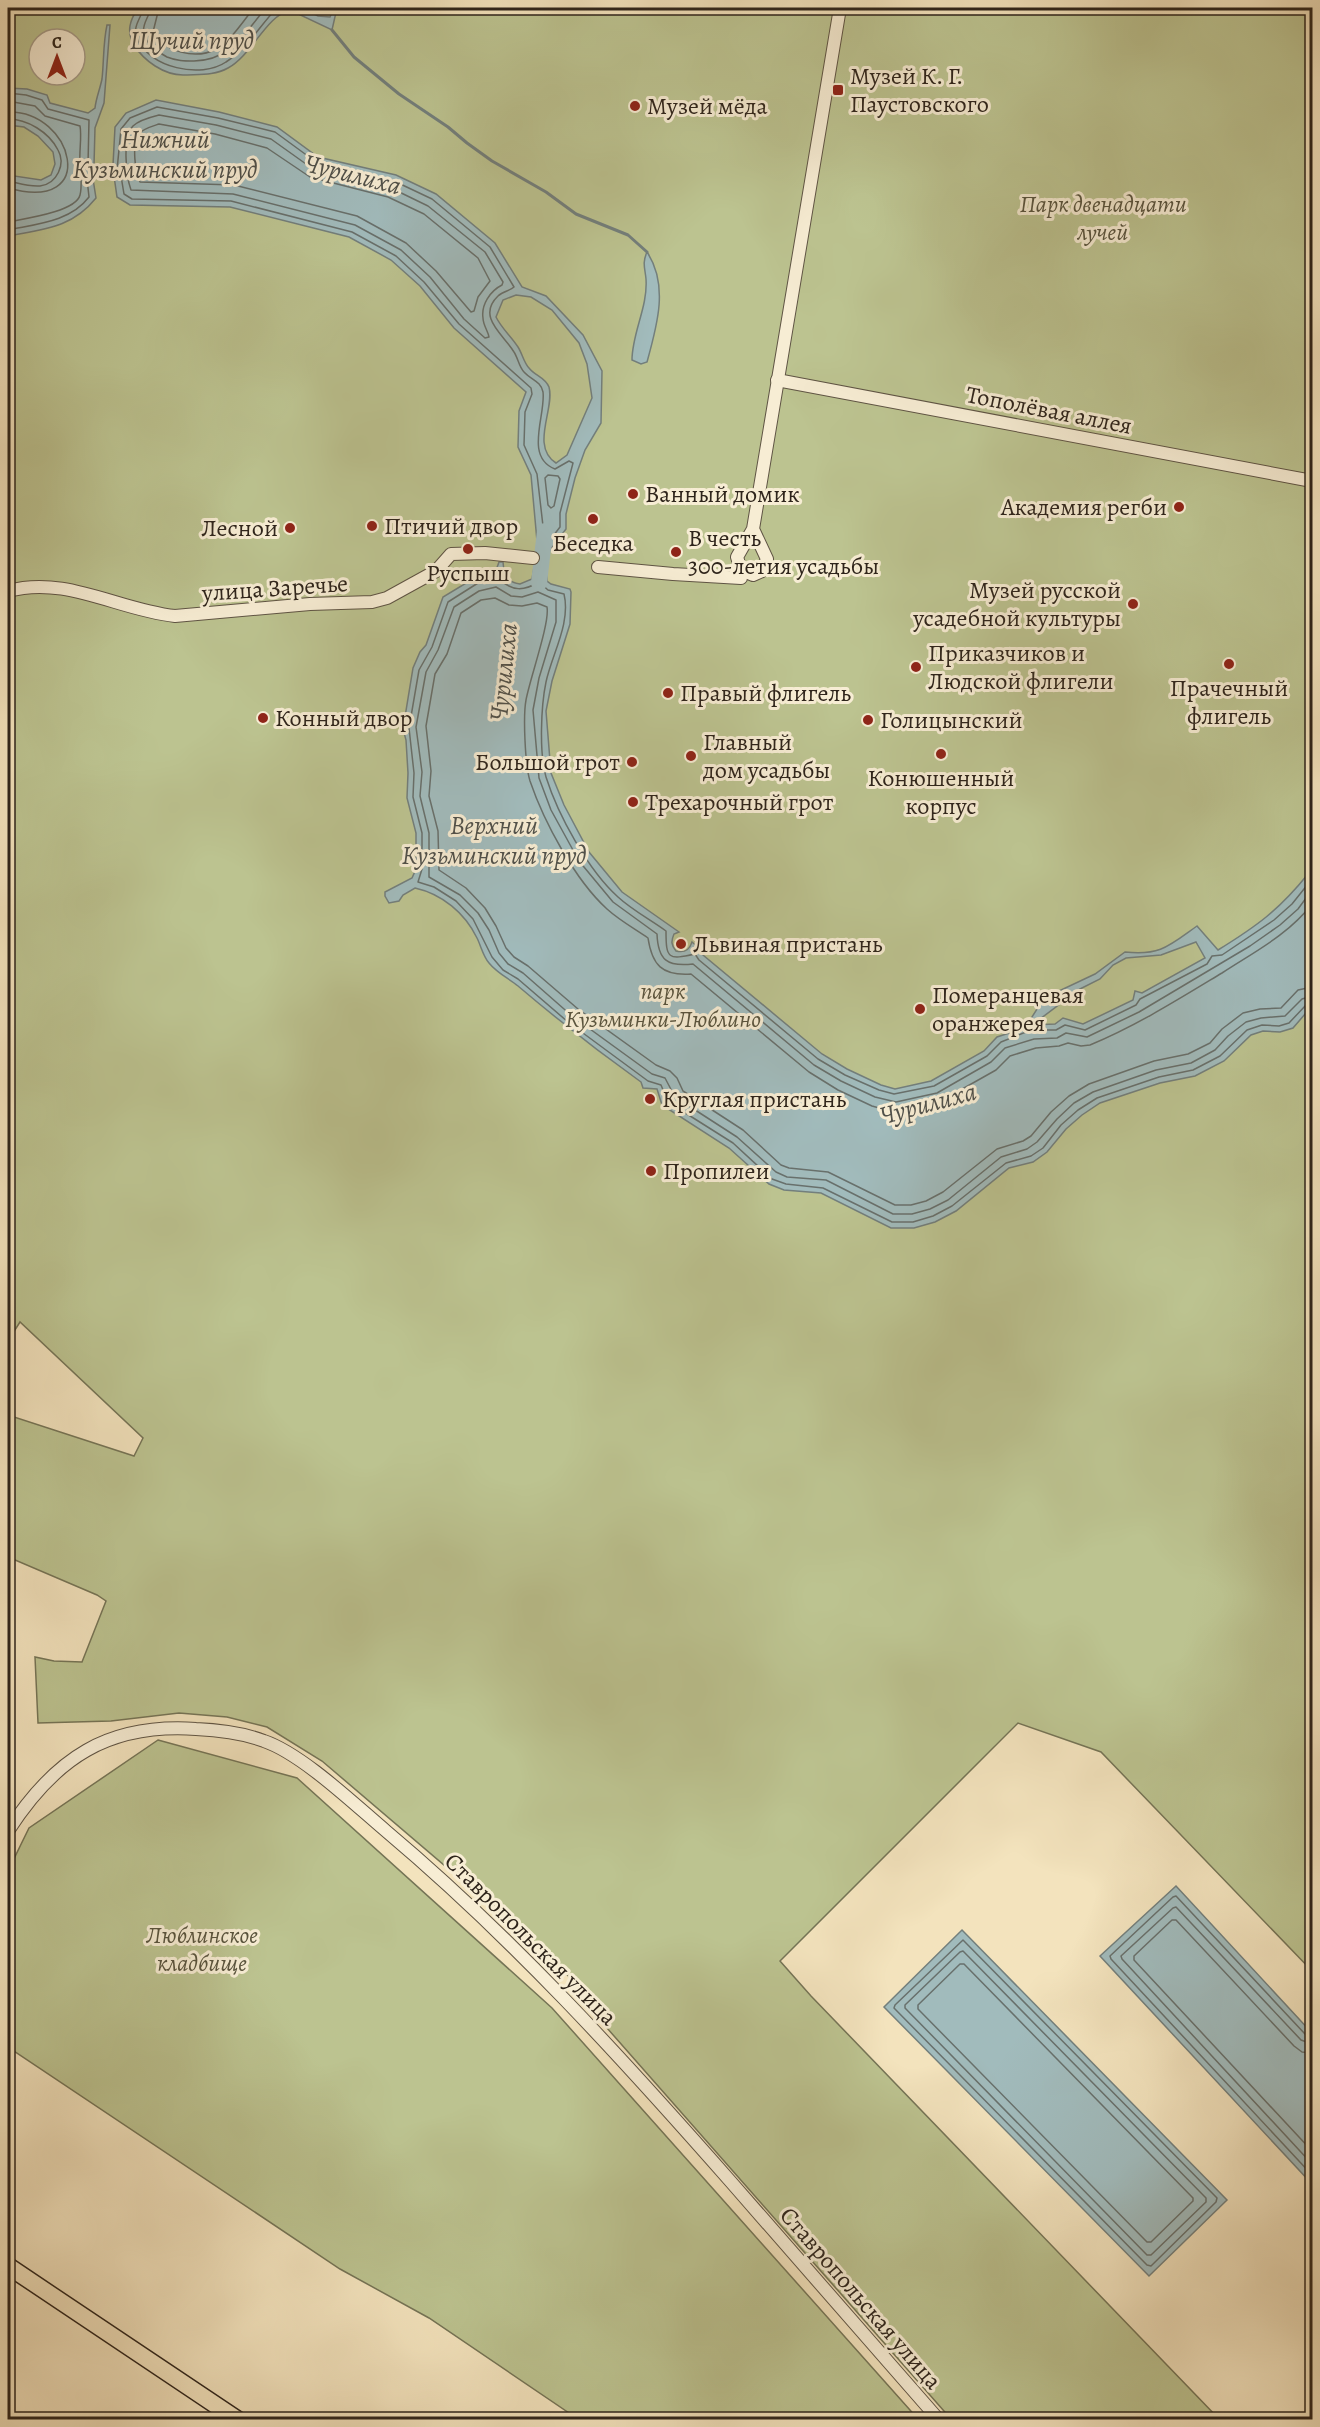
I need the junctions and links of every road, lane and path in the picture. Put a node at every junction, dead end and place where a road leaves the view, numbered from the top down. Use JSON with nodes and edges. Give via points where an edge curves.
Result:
{"nodes":[{"id":1,"x":840,"y":8,"type":"edge"},
{"id":2,"x":777,"y":380,"type":"junction"},
{"id":3,"x":1312,"y":481,"type":"edge"},
{"id":4,"x":753,"y":525,"type":"junction"},
{"id":5,"x":742,"y":549,"type":"junction"},
{"id":6,"x":763,"y":550,"type":"junction"},
{"id":7,"x":533,"y":558,"type":"dead end"},
{"id":8,"x":598,"y":567,"type":"dead end"},
{"id":9,"x":741,"y":578,"type":"dead end"},
{"id":10,"x":8,"y":591,"type":"edge"},
{"id":11,"x":8,"y":1831,"type":"edge"},
{"id":12,"x":8,"y":2266,"type":"edge"},
{"id":13,"x":238,"y":2420,"type":"edge"},
{"id":14,"x":939,"y":2420,"type":"edge"}],
"edges":[{"from":1,"to":2,"type":"street"},
{"from":2,"to":3,"type":"street","name":"Тополёвая аллея"},
{"from":2,"to":4,"type":"street"},
{"from":4,"to":5,"type":"street"},
{"from":4,"to":6,"type":"street"},
{"from":5,"to":6,"type":"street","via":[[754,545]]},
{"from":5,"to":6,"type":"street","via":[[738,564],[743,572],[753,575],[765,566]]},
{"from":7,"to":10,"type":"street","name":"улица Заречье","via":[[451,554],[436,571],[372,602],[175,616],[153,614],[56,587]]},
{"from":8,"to":9,"type":"street"},
{"from":11,"to":14,"type":"street","name":"Ставропольская улица","via":[[23,1807],[57,1771],[92,1747],[119,1735],[174,1728],[205,1730],[266,1741],[290,1754],[415,1856],[525,1957],[683,2128]]},
{"from":12,"to":13,"type":"main road"}]}
